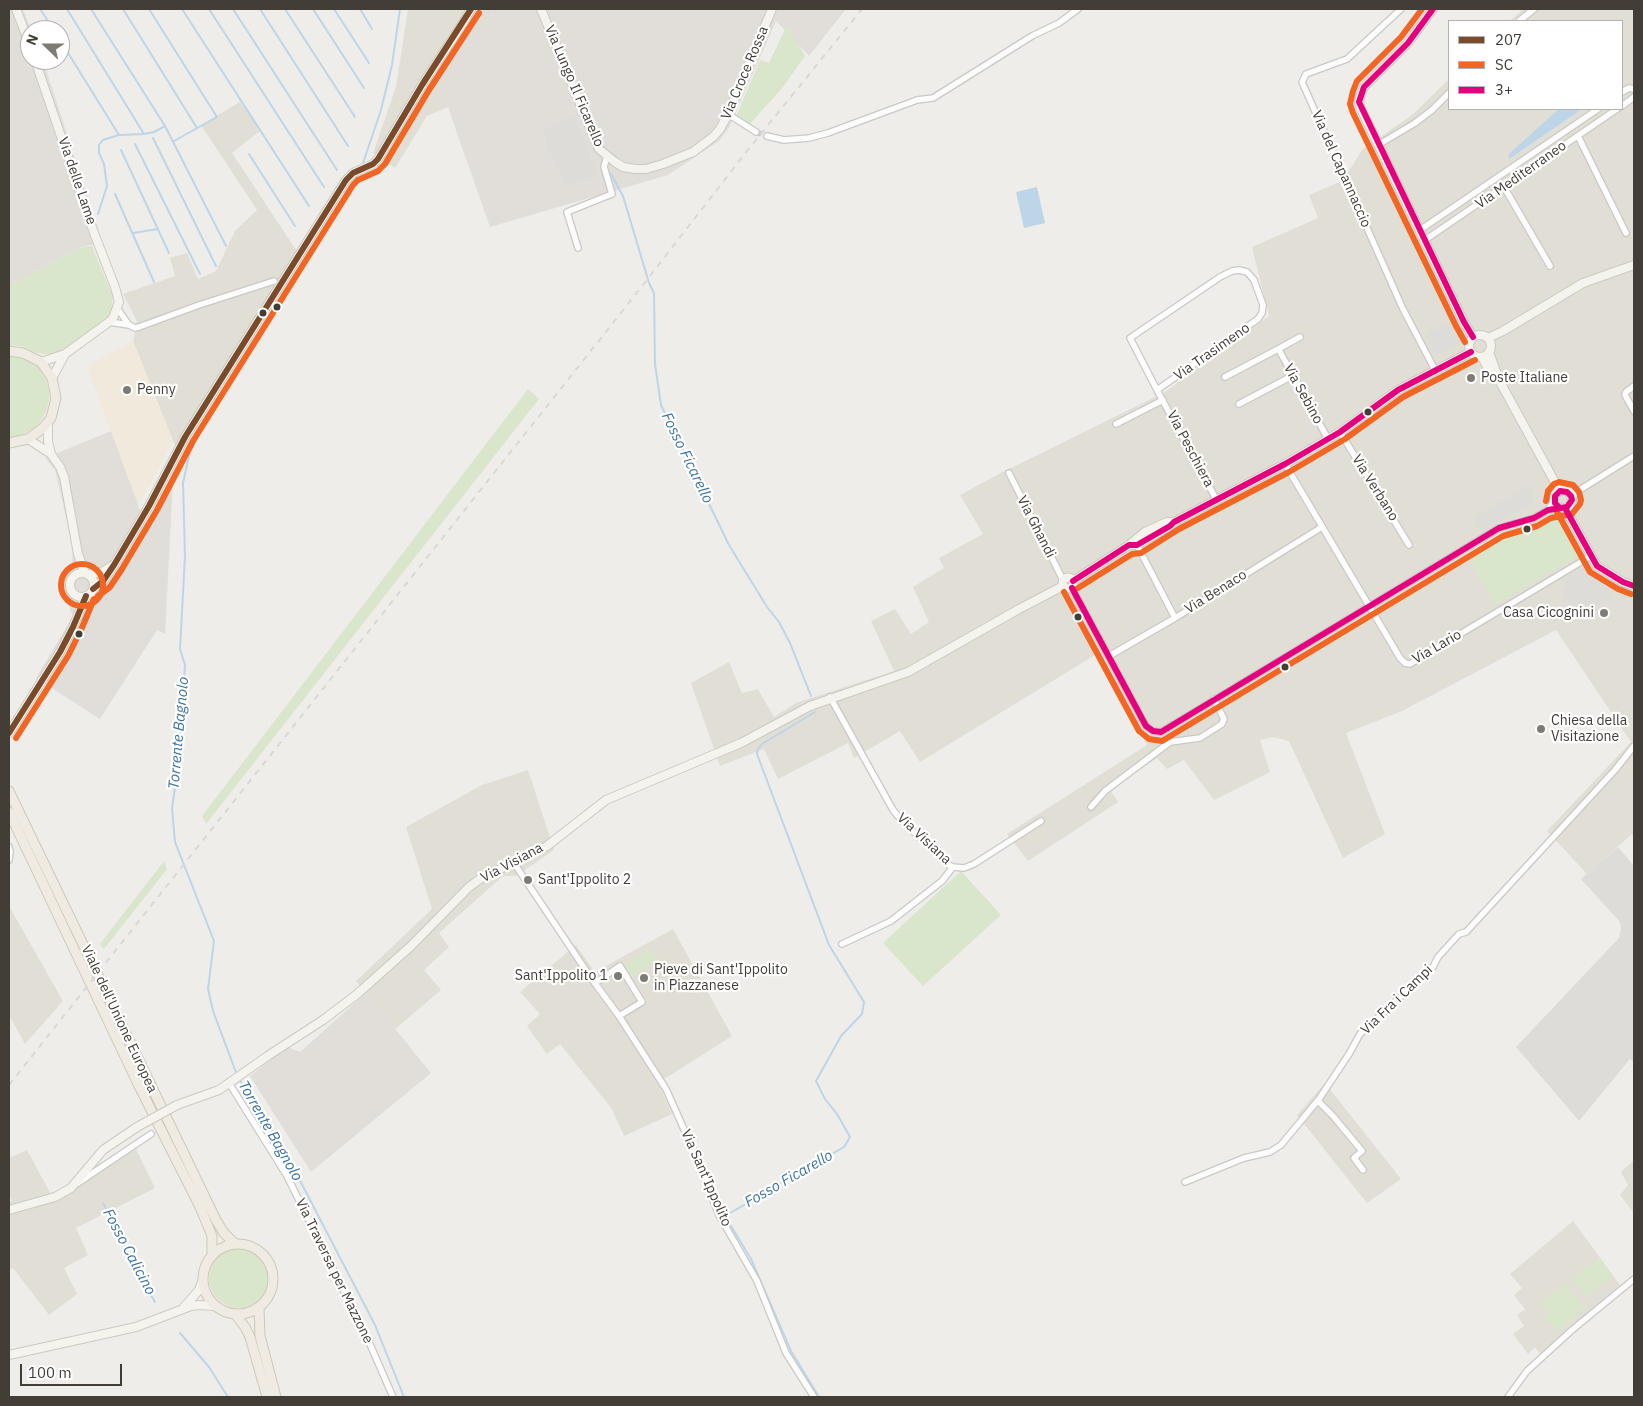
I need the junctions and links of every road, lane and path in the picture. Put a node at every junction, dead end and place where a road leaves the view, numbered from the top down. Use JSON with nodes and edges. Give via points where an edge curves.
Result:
{"nodes":[{"id":1,"x":471,"y":9,"type":"edge"},
{"id":2,"x":541,"y":9,"type":"edge"},
{"id":3,"x":772,"y":9,"type":"edge"},
{"id":4,"x":1078,"y":9,"type":"edge"},
{"id":5,"x":1401,"y":9,"type":"edge"},
{"id":6,"x":1434,"y":9,"type":"edge"},
{"id":7,"x":1534,"y":9,"type":"edge"},
{"id":8,"x":1520,"y":20,"type":"edge"},
{"id":9,"x":39,"y":70,"type":"edge"},
{"id":10,"x":1448,"y":94,"type":"edge"},
{"id":11,"x":1634,"y":97,"type":"edge"},
{"id":12,"x":1623,"y":105,"type":"edge"},
{"id":13,"x":1597,"y":110,"type":"edge"},
{"id":14,"x":1616,"y":110,"type":"edge"},
{"id":15,"x":728,"y":114,"type":"junction"},
{"id":16,"x":756,"y":132,"type":"tunnel mouth"},
{"id":17,"x":767,"y":136,"type":"tunnel mouth"},
{"id":18,"x":1578,"y":136,"type":"junction"},
{"id":19,"x":1378,"y":144,"type":"junction"},
{"id":20,"x":607,"y":156,"type":"junction"},
{"id":21,"x":1504,"y":187,"type":"junction"},
{"id":22,"x":1420,"y":230,"type":"junction"},
{"id":23,"x":1626,"y":233,"type":"dead end"},
{"id":24,"x":1425,"y":240,"type":"junction"},
{"id":25,"x":578,"y":248,"type":"dead end"},
{"id":26,"x":1634,"y":264,"type":"edge"},
{"id":27,"x":1550,"y":266,"type":"dead end"},
{"id":28,"x":274,"y":281,"type":"dead end"},
{"id":29,"x":118,"y":305,"type":"junction"},
{"id":30,"x":109,"y":322,"type":"junction"},
{"id":31,"x":129,"y":325,"type":"junction"},
{"id":32,"x":1300,"y":337,"type":"dead end"},
{"id":33,"x":1473,"y":337,"type":"junction"},
{"id":34,"x":1130,"y":338,"type":"joint"},
{"id":35,"x":1488,"y":338,"type":"junction"},
{"id":36,"x":1280,"y":348,"type":"junction"},
{"id":37,"x":9,"y":351,"type":"edge"},
{"id":38,"x":1471,"y":352,"type":"junction"},
{"id":39,"x":65,"y":354,"type":"junction"},
{"id":40,"x":1486,"y":354,"type":"junction"},
{"id":41,"x":40,"y":362,"type":"junction"},
{"id":42,"x":1435,"y":370,"type":"junction"},
{"id":43,"x":1292,"y":376,"type":"junction"},
{"id":44,"x":1225,"y":377,"type":"dead end"},
{"id":45,"x":52,"y":378,"type":"junction"},
{"id":46,"x":1634,"y":386,"type":"edge"},
{"id":47,"x":1157,"y":390,"type":"junction"},
{"id":48,"x":1163,"y":400,"type":"junction"},
{"id":49,"x":1238,"y":404,"type":"dead end"},
{"id":50,"x":1634,"y":411,"type":"edge"},
{"id":51,"x":48,"y":423,"type":"junction"},
{"id":52,"x":1116,"y":424,"type":"dead end"},
{"id":53,"x":1340,"y":432,"type":"junction"},
{"id":54,"x":28,"y":439,"type":"junction"},
{"id":55,"x":1328,"y":439,"type":"junction"},
{"id":56,"x":9,"y":443,"type":"edge"},
{"id":57,"x":51,"y":454,"type":"junction"},
{"id":58,"x":1634,"y":456,"type":"edge"},
{"id":59,"x":1285,"y":464,"type":"junction"},
{"id":60,"x":1009,"y":473,"type":"dead end"},
{"id":61,"x":1216,"y":499,"type":"junction"},
{"id":62,"x":1563,"y":499,"type":"junction"},
{"id":63,"x":1322,"y":526,"type":"junction"},
{"id":64,"x":1133,"y":545,"type":"junction"},
{"id":65,"x":1409,"y":545,"type":"dead end"},
{"id":66,"x":78,"y":554,"type":"junction"},
{"id":67,"x":1592,"y":556,"type":"junction"},
{"id":68,"x":114,"y":565,"type":"junction"},
{"id":69,"x":87,"y":573,"type":"junction"},
{"id":70,"x":72,"y":577,"type":"junction"},
{"id":71,"x":1063,"y":583,"type":"junction"},
{"id":72,"x":1072,"y":584,"type":"junction"},
{"id":73,"x":1634,"y":586,"type":"edge"},
{"id":74,"x":93,"y":589,"type":"junction"},
{"id":75,"x":75,"y":595,"type":"junction"},
{"id":76,"x":86,"y":596,"type":"junction"},
{"id":77,"x":1369,"y":606,"type":"junction"},
{"id":78,"x":78,"y":614,"type":"junction"},
{"id":79,"x":1175,"y":618,"type":"junction"},
{"id":80,"x":1110,"y":656,"type":"junction"},
{"id":81,"x":830,"y":698,"type":"junction"},
{"id":82,"x":1214,"y":700,"type":"junction"},
{"id":83,"x":9,"y":732,"type":"edge"},
{"id":84,"x":1634,"y":746,"type":"edge"},
{"id":85,"x":9,"y":790,"type":"edge"},
{"id":86,"x":1091,"y":807,"type":"dead end"},
{"id":87,"x":9,"y":812,"type":"edge"},
{"id":88,"x":1041,"y":822,"type":"dead end"},
{"id":89,"x":9,"y":847,"type":"edge"},
{"id":90,"x":9,"y":860,"type":"edge"},
{"id":91,"x":514,"y":863,"type":"junction"},
{"id":92,"x":953,"y":867,"type":"junction"},
{"id":93,"x":842,"y":944,"type":"dead end"},
{"id":94,"x":595,"y":984,"type":"junction"},
{"id":95,"x":619,"y":1016,"type":"junction"},
{"id":96,"x":230,"y":1082,"type":"junction"},
{"id":97,"x":1318,"y":1101,"type":"junction"},
{"id":98,"x":151,"y":1134,"type":"dead end"},
{"id":99,"x":1363,"y":1170,"type":"dead end"},
{"id":100,"x":1185,"y":1182,"type":"dead end"},
{"id":101,"x":71,"y":1188,"type":"junction"},
{"id":102,"x":9,"y":1210,"type":"edge"},
{"id":103,"x":235,"y":1244,"type":"junction"},
{"id":104,"x":212,"y":1256,"type":"junction"},
{"id":105,"x":203,"y":1278,"type":"junction"},
{"id":106,"x":1634,"y":1279,"type":"edge"},
{"id":107,"x":216,"y":1306,"type":"junction"},
{"id":108,"x":259,"y":1307,"type":"junction"},
{"id":109,"x":182,"y":1308,"type":"junction"},
{"id":110,"x":235,"y":1314,"type":"junction"},
{"id":111,"x":9,"y":1355,"type":"edge"},
{"id":112,"x":267,"y":1397,"type":"edge"},
{"id":113,"x":276,"y":1397,"type":"edge"},
{"id":114,"x":393,"y":1397,"type":"edge"},
{"id":115,"x":814,"y":1397,"type":"edge"},
{"id":116,"x":1508,"y":1397,"type":"edge"}],
"edges":[{"from":1,"to":68,"type":"street","via":[[381,155],[373,164],[356,171],[346,180],[185,437]]},
{"from":2,"to":20,"type":"street","name":"Via Lungo Il Ficarello","via":[[595,142]]},
{"from":3,"to":15,"type":"street","name":"Via Croce Rossa"},
{"from":4,"to":17,"type":"street","via":[[933,98],[917,100],[809,138],[780,140]]},
{"from":5,"to":42,"type":"street","name":"Via del Capannaccio","via":[[1347,59],[1306,74],[1302,82],[1403,309]]},
{"from":6,"to":19,"type":"street","via":[[1408,43],[1362,90],[1360,106]]},
{"from":7,"to":8,"type":"street"},
{"from":9,"to":29,"type":"street","name":"Via delle Lame","via":[[115,287]]},
{"from":10,"to":19,"type":"street","via":[[1423,117]]},
{"from":11,"to":12,"type":"street"},
{"from":13,"to":22,"type":"street","name":"Via Mediterraneo"},
{"from":14,"to":18,"type":"street","name":"Via Mediterraneo"},
{"from":15,"to":16,"type":"street"},
{"from":15,"to":20,"type":"street","name":"Via Croce Rossa","via":[[720,129],[704,144],[663,164],[635,169],[623,167]]},
{"from":18,"to":21,"type":"street","name":"Via Mediterraneo"},
{"from":18,"to":23,"type":"street"},
{"from":19,"to":22,"type":"street"},
{"from":20,"to":25,"type":"street","name":"Via Lungo Il Ficarello","via":[[604,166],[612,194],[567,212]]},
{"from":21,"to":24,"type":"street","name":"Via Mediterraneo"},
{"from":21,"to":27,"type":"street"},
{"from":22,"to":24,"type":"street"},
{"from":24,"to":33,"type":"street"},
{"from":26,"to":35,"type":"street","via":[[1583,283]]},
{"from":28,"to":31,"type":"street","via":[[139,327]]},
{"from":29,"to":30,"type":"street"},
{"from":29,"to":31,"type":"street","name":"Via delle Lame"},
{"from":30,"to":31,"type":"street"},
{"from":30,"to":39,"type":"street"},
{"from":32,"to":36,"type":"street","name":"Via Sebino"},
{"from":33,"to":35,"type":"street","via":[[1482,335]]},
{"from":33,"to":38,"type":"street","via":[[1469,346]]},
{"from":34,"to":47,"type":"street","name":"Via Peschiera"},
{"from":34,"to":47,"type":"street","name":"Via Trasimeno","via":[[1232,271],[1247,272],[1254,280],[1263,305],[1258,320]]},
{"from":35,"to":40,"type":"street","via":[[1490,344]]},
{"from":36,"to":43,"type":"street","name":"Via Sebino"},
{"from":36,"to":44,"type":"street","name":"Via Sebino"},
{"from":37,"to":41,"type":"main road","via":[[23,352]]},
{"from":38,"to":40,"type":"street","via":[[1476,356]]},
{"from":38,"to":42,"type":"street"},
{"from":39,"to":41,"type":"street"},
{"from":39,"to":45,"type":"street"},
{"from":40,"to":62,"type":"street","via":[[1488,368],[1499,380]]},
{"from":41,"to":45,"type":"main road"},
{"from":42,"to":53,"type":"street","via":[[1391,394]]},
{"from":43,"to":49,"type":"street"},
{"from":43,"to":55,"type":"street","name":"Via Sebino"},
{"from":45,"to":51,"type":"main road","via":[[56,398]]},
{"from":46,"to":50,"type":"street","via":[[1625,393]]},
{"from":47,"to":48,"type":"street","name":"Via Peschiera"},
{"from":48,"to":52,"type":"street","name":"Via Peschiera"},
{"from":48,"to":61,"type":"street","name":"Via Peschiera"},
{"from":51,"to":54,"type":"main road"},
{"from":51,"to":57,"type":"street"},
{"from":53,"to":55,"type":"street"},
{"from":53,"to":65,"type":"street","name":"Via Verbano"},
{"from":54,"to":56,"type":"main road"},
{"from":54,"to":57,"type":"street"},
{"from":55,"to":59,"type":"street"},
{"from":57,"to":66,"type":"street","via":[[64,477]]},
{"from":58,"to":62,"type":"street"},
{"from":59,"to":61,"type":"street"},
{"from":59,"to":63,"type":"street","name":"Via Lario"},
{"from":60,"to":71,"type":"street","name":"Via Ghandi"},
{"from":61,"to":64,"type":"street"},
{"from":62,"to":67,"type":"street"},
{"from":62,"to":77,"type":"street","via":[[1534,518],[1499,528]]},
{"from":63,"to":77,"type":"street","name":"Via Lario"},
{"from":63,"to":79,"type":"street","name":"Via Benaco"},
{"from":64,"to":72,"type":"street"},
{"from":64,"to":79,"type":"street"},
{"from":66,"to":69,"type":"street"},
{"from":66,"to":70,"type":"street"},
{"from":67,"to":73,"type":"street","via":[[1597,566]]},
{"from":67,"to":77,"type":"street","name":"Via Lario","via":[[1410,664],[1400,658]]},
{"from":68,"to":69,"type":"street","via":[[102,572]]},
{"from":68,"to":74,"type":"street"},
{"from":69,"to":70,"type":"street"},
{"from":69,"to":74,"type":"street","via":[[93,579]]},
{"from":70,"to":75,"type":"street","via":[[70,587]]},
{"from":71,"to":72,"type":"street","via":[[1066,589]]},
{"from":71,"to":81,"type":"street","name":"Via Visiana","via":[[908,672]]},
{"from":72,"to":80,"type":"street"},
{"from":74,"to":76,"type":"street"},
{"from":75,"to":76,"type":"street"},
{"from":75,"to":78,"type":"street"},
{"from":76,"to":78,"type":"street"},
{"from":77,"to":82,"type":"street"},
{"from":78,"to":83,"type":"street","via":[[60,652]]},
{"from":79,"to":80,"type":"street","name":"Via Benaco"},
{"from":80,"to":82,"type":"street","via":[[1144,723],[1153,731],[1164,731]]},
{"from":81,"to":91,"type":"street","name":"Via Visiana","via":[[741,742],[606,800],[547,846]]},
{"from":81,"to":92,"type":"street","name":"Via Visiana","via":[[893,810]]},
{"from":82,"to":86,"type":"street","via":[[1224,719],[1220,726],[1200,738],[1170,742],[1105,791]]},
{"from":84,"to":97,"type":"street","name":"Via Fra i Campi","via":[[1466,932],[1459,934],[1438,957],[1434,967],[1360,1034]]},
{"from":85,"to":103,"type":"main road","name":"Viale dell'Unione Europea","via":[[216,1220]]},
{"from":87,"to":104,"type":"main road","name":"Viale dell'Unione Europea","via":[[200,1207],[212,1236]]},
{"from":88,"to":92,"type":"street","name":"Via Visiana","via":[[974,864],[964,868]]},
{"from":89,"to":90,"type":"street"},
{"from":91,"to":94,"type":"street"},
{"from":91,"to":96,"type":"street","name":"Via Visiana","via":[[469,887],[411,946],[356,995]]},
{"from":92,"to":93,"type":"street","via":[[942,881],[891,921]]},
{"from":94,"to":95,"type":"street","name":"Via Sant'Ippolito"},
{"from":94,"to":95,"type":"street","via":[[620,966],[642,1002]]},
{"from":95,"to":115,"type":"street","name":"Via Sant'Ippolito","via":[[666,1089],[719,1215],[758,1281],[786,1353]]},
{"from":96,"to":101,"type":"street","bridge":true,"via":[[216,1092],[177,1105],[137,1127],[104,1150]]},
{"from":96,"to":114,"type":"street","name":"Via Traversa per Mazzone","via":[[287,1176]]},
{"from":97,"to":99,"type":"street","via":[[1362,1151],[1354,1158]]},
{"from":97,"to":100,"type":"street","name":"Via Fra i Campi","via":[[1281,1145],[1270,1152],[1244,1158]]},
{"from":98,"to":101,"type":"street"},
{"from":101,"to":102,"type":"street","via":[[55,1197]]},
{"from":103,"to":104,"type":"main road","via":[[220,1249]]},
{"from":103,"to":108,"type":"main road","via":[[259,1250],[271,1266],[273,1286]]},
{"from":104,"to":105,"type":"main road","name":"Viale dell'Unione Europea"},
{"from":105,"to":107,"type":"main road","via":[[206,1293]]},
{"from":105,"to":109,"type":"street","via":[[193,1298]]},
{"from":106,"to":116,"type":"street","via":[[1527,1371]]},
{"from":107,"to":109,"type":"street","via":[[198,1304]]},
{"from":107,"to":110,"type":"main road"},
{"from":108,"to":110,"type":"main road"},
{"from":108,"to":113,"type":"main road","via":[[260,1336]]},
{"from":109,"to":111,"type":"street","via":[[136,1327]]},
{"from":110,"to":112,"type":"main road","via":[[250,1337]]}]}
